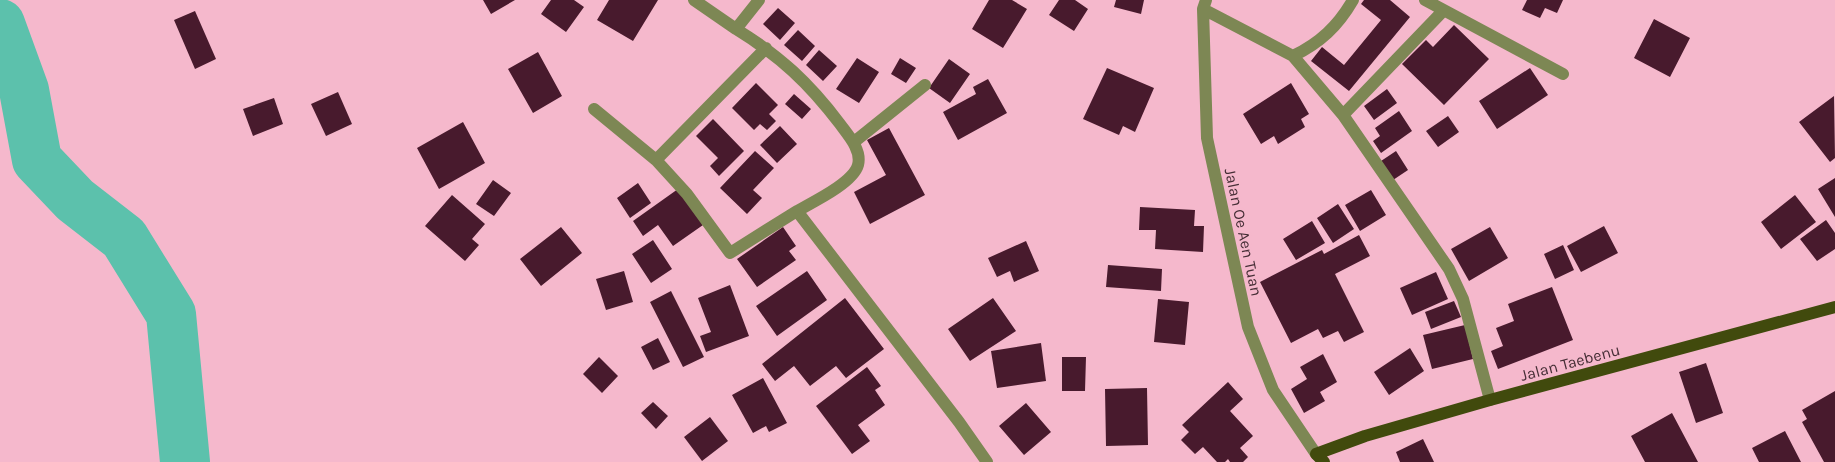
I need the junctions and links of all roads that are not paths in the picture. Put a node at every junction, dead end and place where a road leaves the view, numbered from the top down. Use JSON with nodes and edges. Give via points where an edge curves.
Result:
{"nodes":[{"id":1,"x":694,"y":0,"type":"edge"},
{"id":2,"x":759,"y":0,"type":"edge"},
{"id":3,"x":1353,"y":0,"type":"edge"},
{"id":4,"x":1425,"y":0,"type":"edge"},
{"id":5,"x":1205,"y":5,"type":"edge"},
{"id":6,"x":1443,"y":11,"type":"junction"},
{"id":7,"x":736,"y":28,"type":"junction"},
{"id":8,"x":766,"y":48,"type":"junction"},
{"id":9,"x":1293,"y":56,"type":"junction"},
{"id":10,"x":1563,"y":74,"type":"dead end"},
{"id":11,"x":925,"y":85,"type":"dead end"},
{"id":12,"x":594,"y":109,"type":"dead end"},
{"id":13,"x":1343,"y":114,"type":"junction"},
{"id":14,"x":854,"y":142,"type":"junction"},
{"id":15,"x":656,"y":160,"type":"junction"},
{"id":16,"x":797,"y":211,"type":"junction"},
{"id":17,"x":1835,"y":307,"type":"edge"},
{"id":18,"x":1490,"y":400,"type":"junction"},
{"id":19,"x":1320,"y":458,"type":"edge"},
{"id":20,"x":988,"y":462,"type":"edge"}],
"edges":[{"from":1,"to":7,"type":"street"},
{"from":2,"to":7,"type":"street"},
{"from":3,"to":9,"type":"street","via":[[1334,28],[1320,41]]},
{"from":4,"to":6,"type":"street"},
{"from":5,"to":9,"type":"street"},
{"from":5,"to":19,"type":"street","name":"Jalan Oe Aen Tuan","via":[[1207,138],[1248,327],[1273,390]]},
{"from":6,"to":10,"type":"street"},
{"from":6,"to":13,"type":"street"},
{"from":7,"to":8,"type":"street"},
{"from":8,"to":14,"type":"street","via":[[813,89]]},
{"from":8,"to":15,"type":"street"},
{"from":9,"to":13,"type":"street"},
{"from":11,"to":14,"type":"street"},
{"from":12,"to":15,"type":"street"},
{"from":13,"to":18,"type":"street","via":[[1457,283]]},
{"from":14,"to":16,"type":"street","via":[[858,165],[853,173],[837,188]]},
{"from":15,"to":16,"type":"street","via":[[730,253]]},
{"from":16,"to":20,"type":"street"},
{"from":17,"to":18,"type":"main road","name":"Jalan Taebenu"},
{"from":18,"to":19,"type":"main road","name":"Jalan Taebenu","via":[[1365,436]]}]}
